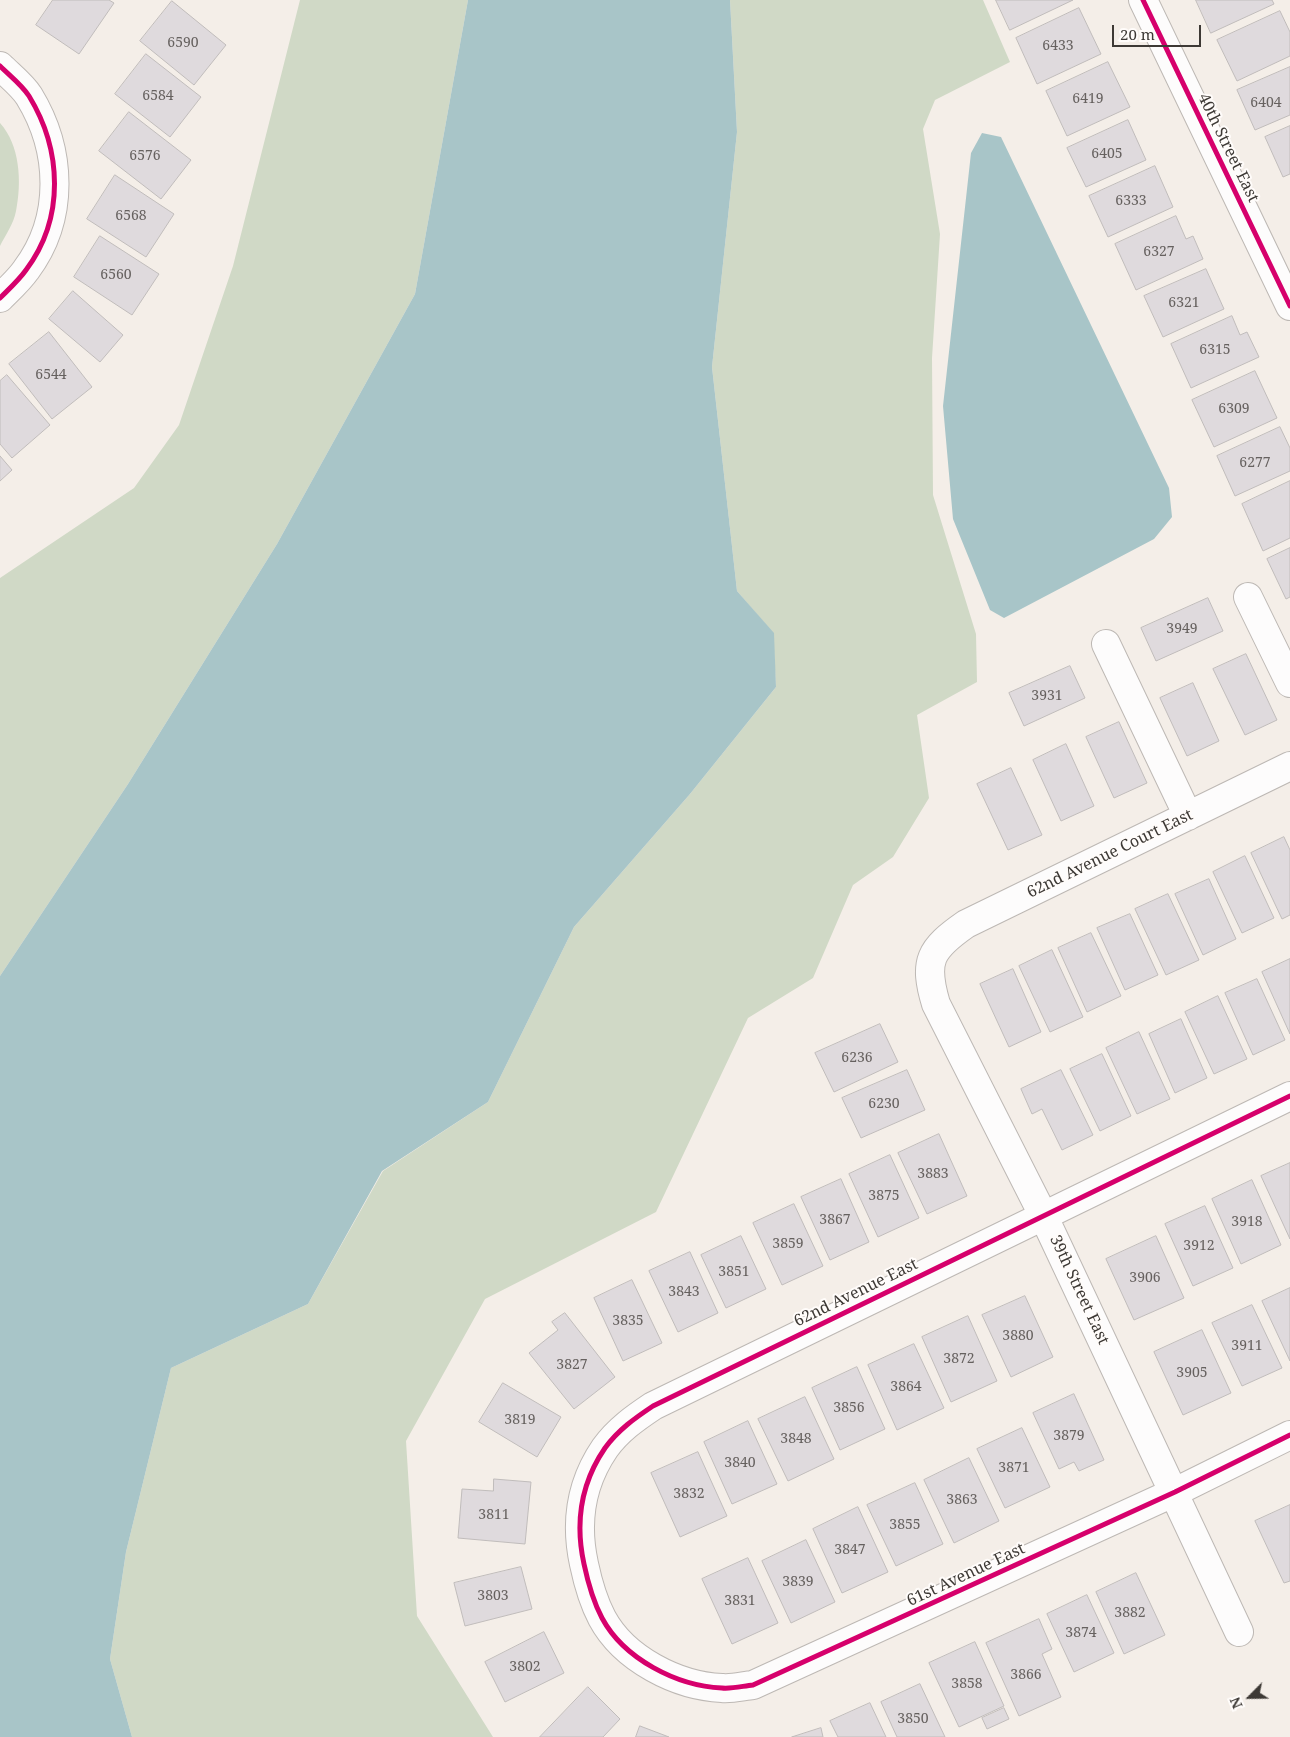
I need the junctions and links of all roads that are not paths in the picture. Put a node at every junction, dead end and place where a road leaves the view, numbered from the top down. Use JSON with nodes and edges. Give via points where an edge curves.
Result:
{"nodes":[{"id":1,"x":1143,"y":0,"type":"edge"},
{"id":2,"x":0,"y":66,"type":"edge"},
{"id":3,"x":0,"y":298,"type":"edge"},
{"id":4,"x":1290,"y":306,"type":"edge"},
{"id":5,"x":1248,"y":597,"type":"dead end"},
{"id":6,"x":1106,"y":644,"type":"dead end"},
{"id":7,"x":1290,"y":683,"type":"edge"},
{"id":8,"x":1290,"y":766,"type":"edge"},
{"id":9,"x":1188,"y":816,"type":"junction"},
{"id":10,"x":936,"y":950,"type":"joint"},
{"id":11,"x":1290,"y":1096,"type":"edge"},
{"id":12,"x":1044,"y":1214,"type":"junction"},
{"id":13,"x":1290,"y":1435,"type":"edge"},
{"id":14,"x":1175,"y":1492,"type":"junction"},
{"id":15,"x":603,"y":1620,"type":"joint"},
{"id":16,"x":1239,"y":1632,"type":"dead end"}],
"edges":[{"from":1,"to":4,"type":"street","name":"40th Street East"},
{"from":2,"to":3,"type":"street","via":[[29,95],[44,128],[54,159],[56,191],[52,216],[39,247],[26,270]]},
{"from":5,"to":7,"type":"street"},
{"from":6,"to":9,"type":"street"},
{"from":8,"to":9,"type":"street","name":"62nd Avenue Court East"},
{"from":9,"to":10,"type":"street","name":"62nd Avenue Court East","via":[[966,924],[947,937]]},
{"from":10,"to":12,"type":"street","name":"39th Street East","via":[[928,967],[936,1004]]},
{"from":11,"to":12,"type":"street","name":"62nd Avenue East"},
{"from":12,"to":14,"type":"street","name":"39th Street East"},
{"from":12,"to":15,"type":"street","name":"62nd Avenue East","via":[[653,1406],[624,1426],[605,1448],[581,1500],[579,1531],[582,1558],[590,1591]]},
{"from":13,"to":14,"type":"street","name":"61st Avenue East"},
{"from":14,"to":15,"type":"street","name":"61st Avenue East","via":[[753,1685],[723,1688],[672,1677],[625,1646]]},
{"from":14,"to":16,"type":"street","name":"39th Street East"}]}
